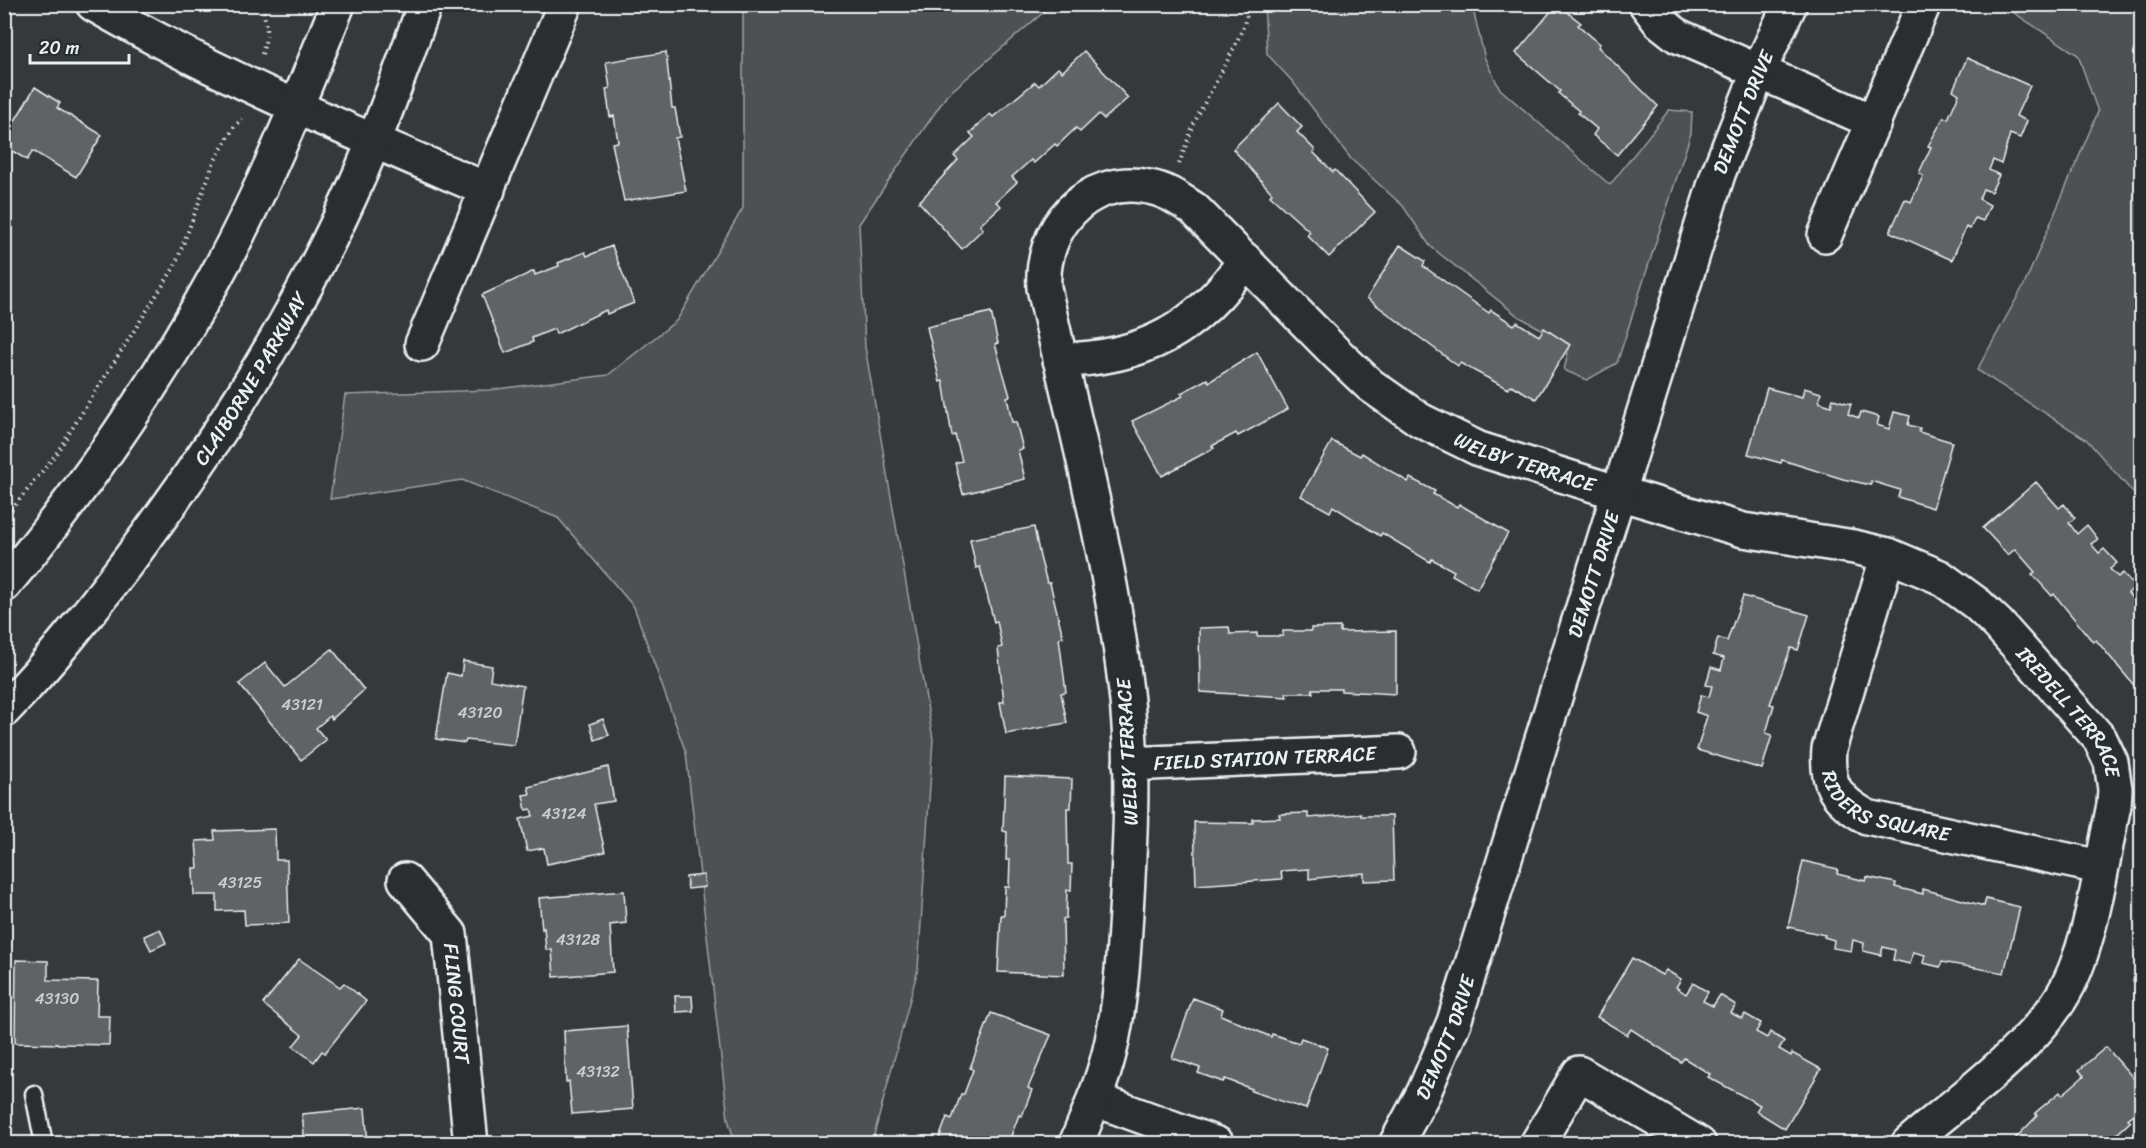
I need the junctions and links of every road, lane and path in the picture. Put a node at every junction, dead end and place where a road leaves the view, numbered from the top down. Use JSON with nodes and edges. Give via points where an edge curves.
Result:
{"nodes":[{"id":1,"x":93,"y":4,"type":"edge"},
{"id":2,"x":263,"y":4,"type":"edge"},
{"id":3,"x":338,"y":4,"type":"edge"},
{"id":4,"x":425,"y":4,"type":"edge"},
{"id":5,"x":565,"y":4,"type":"edge"},
{"id":6,"x":1248,"y":4,"type":"edge"},
{"id":7,"x":1646,"y":4,"type":"edge"},
{"id":8,"x":1790,"y":4,"type":"edge"},
{"id":9,"x":1922,"y":8,"type":"dead end"},
{"id":10,"x":1758,"y":73,"type":"junction"},
{"id":11,"x":254,"y":85,"type":"junction"},
{"id":12,"x":297,"y":106,"type":"junction"},
{"id":13,"x":1874,"y":122,"type":"junction"},
{"id":14,"x":374,"y":141,"type":"junction"},
{"id":15,"x":488,"y":190,"type":"junction"},
{"id":16,"x":1169,"y":192,"type":"junction"},
{"id":17,"x":1825,"y":235,"type":"dead end"},
{"id":18,"x":1245,"y":260,"type":"junction"},
{"id":19,"x":422,"y":344,"type":"dead end"},
{"id":20,"x":1060,"y":360,"type":"junction"},
{"id":21,"x":1618,"y":493,"type":"junction"},
{"id":22,"x":4,"y":519,"type":"edge"},
{"id":23,"x":1888,"y":555,"type":"junction"},
{"id":24,"x":4,"y":585,"type":"edge"},
{"id":25,"x":4,"y":710,"type":"edge"},
{"id":26,"x":1399,"y":752,"type":"dead end"},
{"id":27,"x":1131,"y":764,"type":"junction"},
{"id":28,"x":2100,"y":867,"type":"junction"},
{"id":29,"x":405,"y":880,"type":"dead end"},
{"id":30,"x":34,"y":1094,"type":"dead end"},
{"id":31,"x":1094,"y":1099,"type":"junction"},
{"id":32,"x":44,"y":1143,"type":"edge"},
{"id":33,"x":471,"y":1143,"type":"edge"},
{"id":34,"x":1077,"y":1143,"type":"edge"},
{"id":35,"x":1217,"y":1143,"type":"edge"},
{"id":36,"x":1396,"y":1143,"type":"edge"},
{"id":37,"x":1537,"y":1143,"type":"edge"},
{"id":38,"x":1699,"y":1143,"type":"edge"},
{"id":39,"x":1908,"y":1143,"type":"edge"}],
"edges":[{"from":1,"to":11,"type":"street","via":[[141,32]]},
{"from":2,"to":11,"type":"path","via":[[267,35]]},
{"from":3,"to":12,"type":"street"},
{"from":4,"to":14,"type":"street","name":"CLAIBORNE PARKWAY"},
{"from":5,"to":15,"type":"street"},
{"from":6,"to":16,"type":"path","via":[[1238,40],[1194,124]]},
{"from":7,"to":10,"type":"street","via":[[1678,36]]},
{"from":8,"to":10,"type":"street","name":"DEMOTT DRIVE"},
{"from":9,"to":13,"type":"street"},
{"from":10,"to":13,"type":"street"},
{"from":10,"to":21,"type":"street","name":"DEMOTT DRIVE","via":[[1718,174]]},
{"from":11,"to":12,"type":"street"},
{"from":11,"to":22,"type":"path","via":[[248,116],[234,127],[214,162],[175,266],[56,454]]},
{"from":12,"to":14,"type":"street"},
{"from":12,"to":24,"type":"street","via":[[216,278],[156,378],[85,482]]},
{"from":13,"to":17,"type":"street"},
{"from":14,"to":15,"type":"street"},
{"from":14,"to":25,"type":"street","name":"CLAIBORNE PARKWAY","via":[[308,280],[218,434],[88,615]]},
{"from":15,"to":19,"type":"street"},
{"from":16,"to":18,"type":"street","name":"WELBY TERRACE","via":[[1194,209]]},
{"from":16,"to":20,"type":"street","name":"WELBY TERRACE","via":[[1149,186],[1109,188],[1090,196],[1060,222],[1051,238],[1043,273]]},
{"from":18,"to":20,"type":"street","via":[[1211,304],[1166,337],[1114,356]]},
{"from":18,"to":21,"type":"street","name":"WELBY TERRACE","via":[[1370,385],[1420,420],[1479,449]]},
{"from":20,"to":27,"type":"street","name":"WELBY TERRACE","via":[[1114,607]]},
{"from":21,"to":23,"type":"street","name":"IREDELL TERRACE","via":[[1743,530]]},
{"from":21,"to":36,"type":"street","name":"DEMOTT DRIVE","via":[[1454,1022],[1424,1092]]},
{"from":23,"to":28,"type":"street","name":"IREDELL TERRACE","via":[[1940,577],[1977,604],[2100,739],[2111,762],[2115,789]]},
{"from":23,"to":28,"type":"street","name":"RIDERS SQUARE","via":[[1828,749],[1832,788],[1847,806],[1868,817]]},
{"from":26,"to":27,"type":"street","name":"FIELD STATION TERRACE"},
{"from":27,"to":31,"type":"street","name":"WELBY TERRACE","via":[[1122,985],[1112,1043]]},
{"from":28,"to":39,"type":"street","name":"IREDELL TERRACE","via":[[2081,955],[2065,991],[2043,1023]]},
{"from":29,"to":33,"type":"street","name":"FLING COURT","via":[[450,934]]},
{"from":30,"to":32,"type":"lane"},
{"from":31,"to":34,"type":"street","name":"WELBY TERRACE"},
{"from":31,"to":35,"type":"street"},
{"from":37,"to":38,"type":"street","via":[[1579,1073]]}]}
